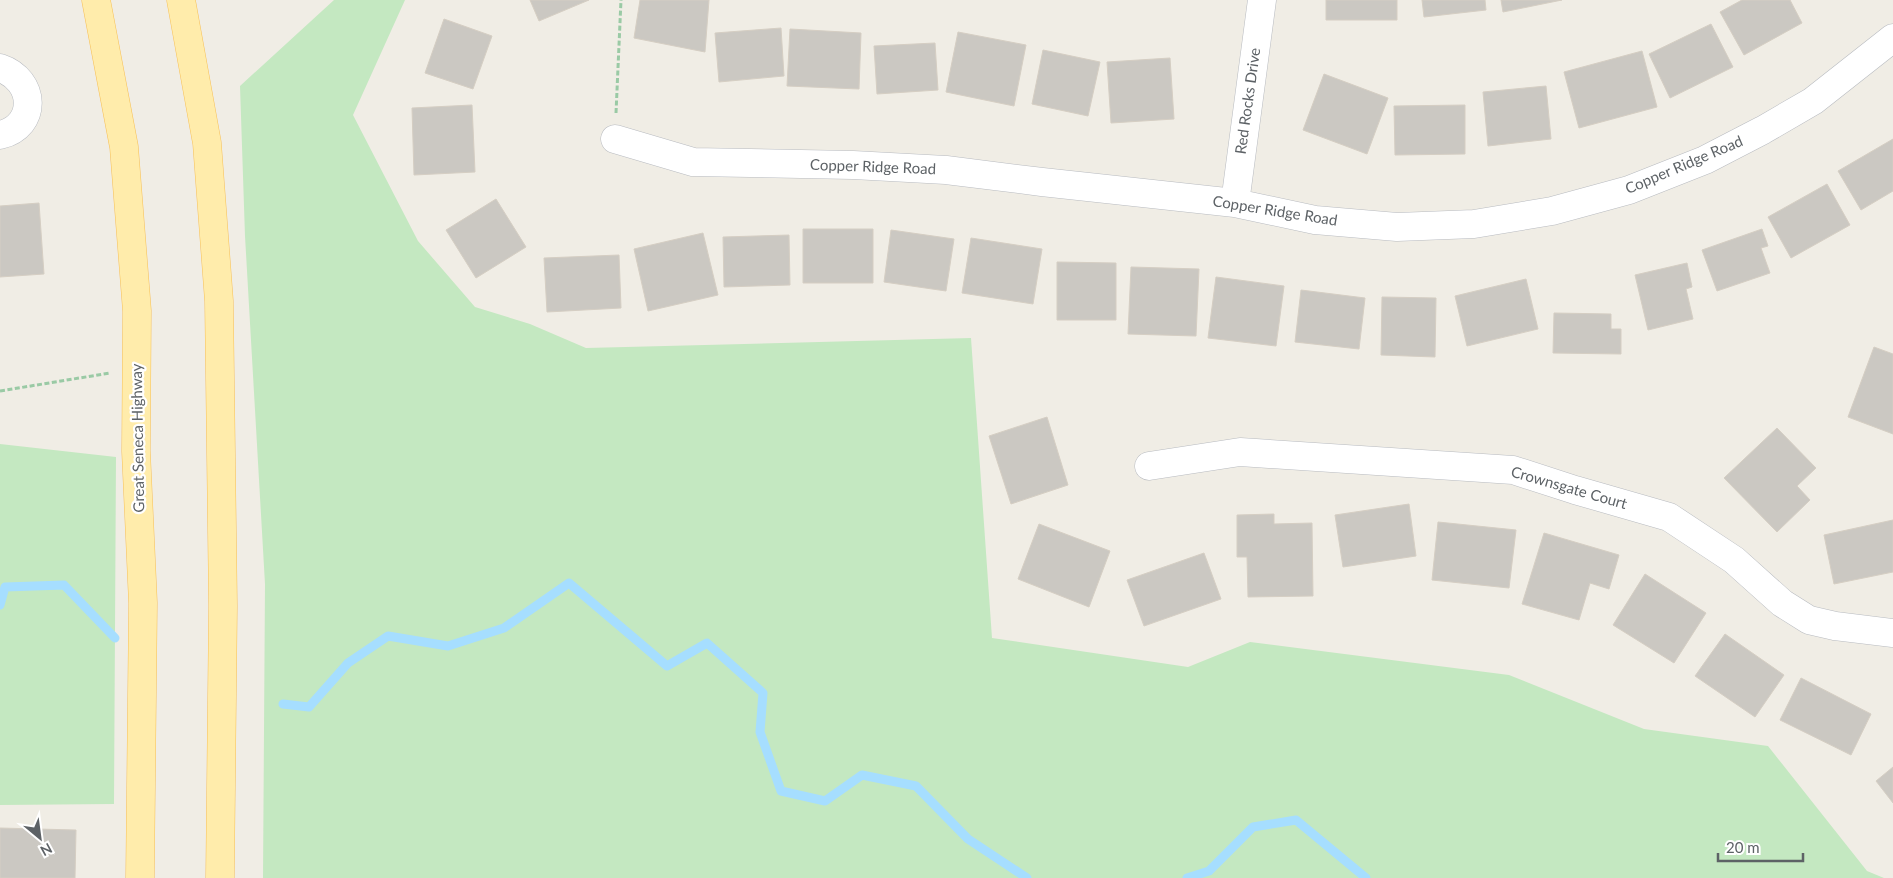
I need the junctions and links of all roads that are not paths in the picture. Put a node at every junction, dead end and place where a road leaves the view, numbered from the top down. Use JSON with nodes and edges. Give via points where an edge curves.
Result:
{"nodes":[{"id":1,"x":96,"y":0,"type":"edge"},
{"id":2,"x":181,"y":0,"type":"edge"},
{"id":3,"x":1262,"y":0,"type":"edge"},
{"id":4,"x":1893,"y":38,"type":"edge"},
{"id":5,"x":0,"y":68,"type":"edge"},
{"id":6,"x":0,"y":136,"type":"edge"},
{"id":7,"x":615,"y":138,"type":"road end"},
{"id":8,"x":1235,"y":203,"type":"junction"},
{"id":9,"x":1150,"y":466,"type":"dead end"},
{"id":10,"x":1893,"y":633,"type":"edge"},
{"id":11,"x":140,"y":878,"type":"edge"},
{"id":12,"x":220,"y":878,"type":"edge"}],
"edges":[{"from":1,"to":11,"type":"main road","name":"Great Seneca Highway","via":[[124,147],[137,311],[136,451],[143,603]]},
{"from":2,"to":12,"type":"main road","via":[[207,143],[219,302],[223,606]]},
{"from":3,"to":8,"type":"street","name":"Red Rocks Drive"},
{"from":4,"to":8,"type":"street","name":"Copper Ridge Road","via":[[1813,101],[1704,160],[1629,190],[1552,211],[1474,224],[1396,227],[1315,220]]},
{"from":5,"to":6,"type":"street","via":[[19,79],[28,100],[21,122]]},
{"from":7,"to":8,"type":"street","name":"Copper Ridge Road","via":[[693,162],[946,170]]},
{"from":9,"to":10,"type":"street","name":"Crownsgate Court","via":[[1240,452],[1513,470],[1669,517],[1734,560],[1782,603],[1809,620]]}]}
